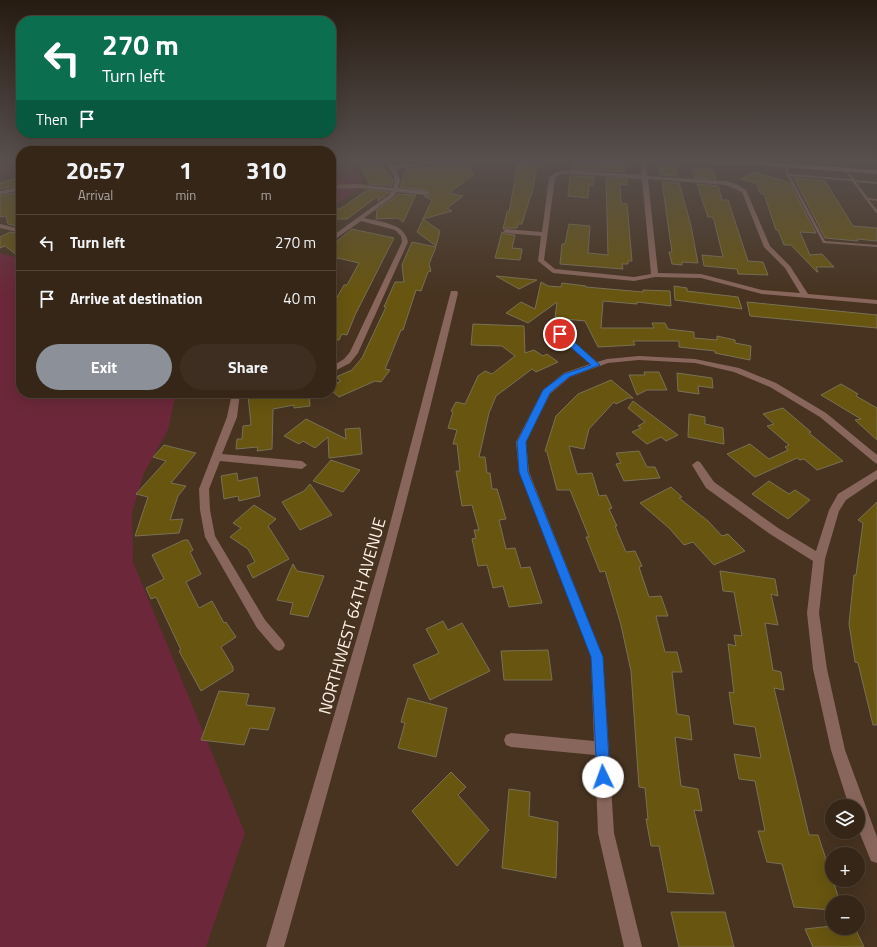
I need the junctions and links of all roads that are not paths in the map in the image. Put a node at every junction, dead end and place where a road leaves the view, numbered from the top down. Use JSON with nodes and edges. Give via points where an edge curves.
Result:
{"nodes":[{"id":1,"x":380,"y":204,"type":"edge"},
{"id":2,"x":548,"y":204,"type":"edge"},
{"id":3,"x":648,"y":204,"type":"edge"},
{"id":4,"x":749,"y":204,"type":"edge"},
{"id":5,"x":804,"y":204,"type":"edge"},
{"id":6,"x":360,"y":219,"type":"junction"},
{"id":7,"x":0,"y":226,"type":"edge"},
{"id":8,"x":16,"y":230,"type":"edge"},
{"id":9,"x":506,"y":231,"type":"dead end"},
{"id":10,"x":544,"y":234,"type":"junction"},
{"id":11,"x":336,"y":236,"type":"edge"},
{"id":12,"x":877,"y":246,"type":"edge"},
{"id":13,"x":655,"y":275,"type":"junction"},
{"id":14,"x":454,"y":293,"type":"dead end"},
{"id":15,"x":805,"y":296,"type":"junction"},
{"id":16,"x":877,"y":302,"type":"edge"},
{"id":17,"x":560,"y":334,"type":"dead end"},
{"id":18,"x":596,"y":365,"type":"junction"},
{"id":19,"x":336,"y":367,"type":"edge"},
{"id":20,"x":235,"y":398,"type":"edge"},
{"id":21,"x":217,"y":457,"type":"junction"},
{"id":22,"x":877,"y":460,"type":"edge"},
{"id":23,"x":302,"y":465,"type":"dead end"},
{"id":24,"x":697,"y":465,"type":"dead end"},
{"id":25,"x":877,"y":474,"type":"edge"},
{"id":26,"x":820,"y":560,"type":"junction"},
{"id":27,"x":279,"y":645,"type":"dead end"},
{"id":28,"x":511,"y":740,"type":"dead end"},
{"id":29,"x":602,"y":749,"type":"junction"},
{"id":30,"x":855,"y":799,"type":"edge"},
{"id":31,"x":865,"y":826,"type":"edge"},
{"id":32,"x":877,"y":855,"type":"edge"},
{"id":33,"x":276,"y":947,"type":"edge"},
{"id":34,"x":633,"y":947,"type":"edge"}],
"edges":[{"from":1,"to":6,"type":"street"},
{"from":2,"to":10,"type":"street"},
{"from":3,"to":13,"type":"street"},
{"from":4,"to":15,"type":"street","via":[[767,248],[788,267]]},
{"from":5,"to":12,"type":"lane","via":[[824,242]]},
{"from":6,"to":11,"type":"street"},
{"from":6,"to":19,"type":"street","via":[[397,229],[404,235],[405,242],[354,352],[347,361]]},
{"from":7,"to":8,"type":"street"},
{"from":9,"to":10,"type":"street"},
{"from":10,"to":13,"type":"street","via":[[541,261],[553,271],[634,279]]},
{"from":13,"to":15,"type":"street","via":[[702,276],[762,292]]},
{"from":14,"to":33,"type":"street","name":"NORTHWEST 64TH AVENUE","via":[[430,400]]},
{"from":15,"to":16,"type":"street"},
{"from":17,"to":18,"type":"street"},
{"from":18,"to":22,"type":"street","via":[[607,361],[670,358],[736,370],[773,385],[823,415]]},
{"from":18,"to":29,"type":"street","via":[[566,375],[546,392],[521,442],[524,472],[597,657]]},
{"from":20,"to":21,"type":"street","via":[[232,417]]},
{"from":21,"to":23,"type":"street"},
{"from":21,"to":27,"type":"street","via":[[204,489],[210,537],[261,624]]},
{"from":24,"to":26,"type":"street","via":[[710,485],[774,532]]},
{"from":25,"to":26,"type":"street","via":[[842,497],[834,510]]},
{"from":26,"to":30,"type":"street","via":[[813,613],[820,669],[838,750]]},
{"from":28,"to":29,"type":"street"},
{"from":29,"to":34,"type":"street","via":[[606,833]]},
{"from":31,"to":32,"type":"street"}]}
